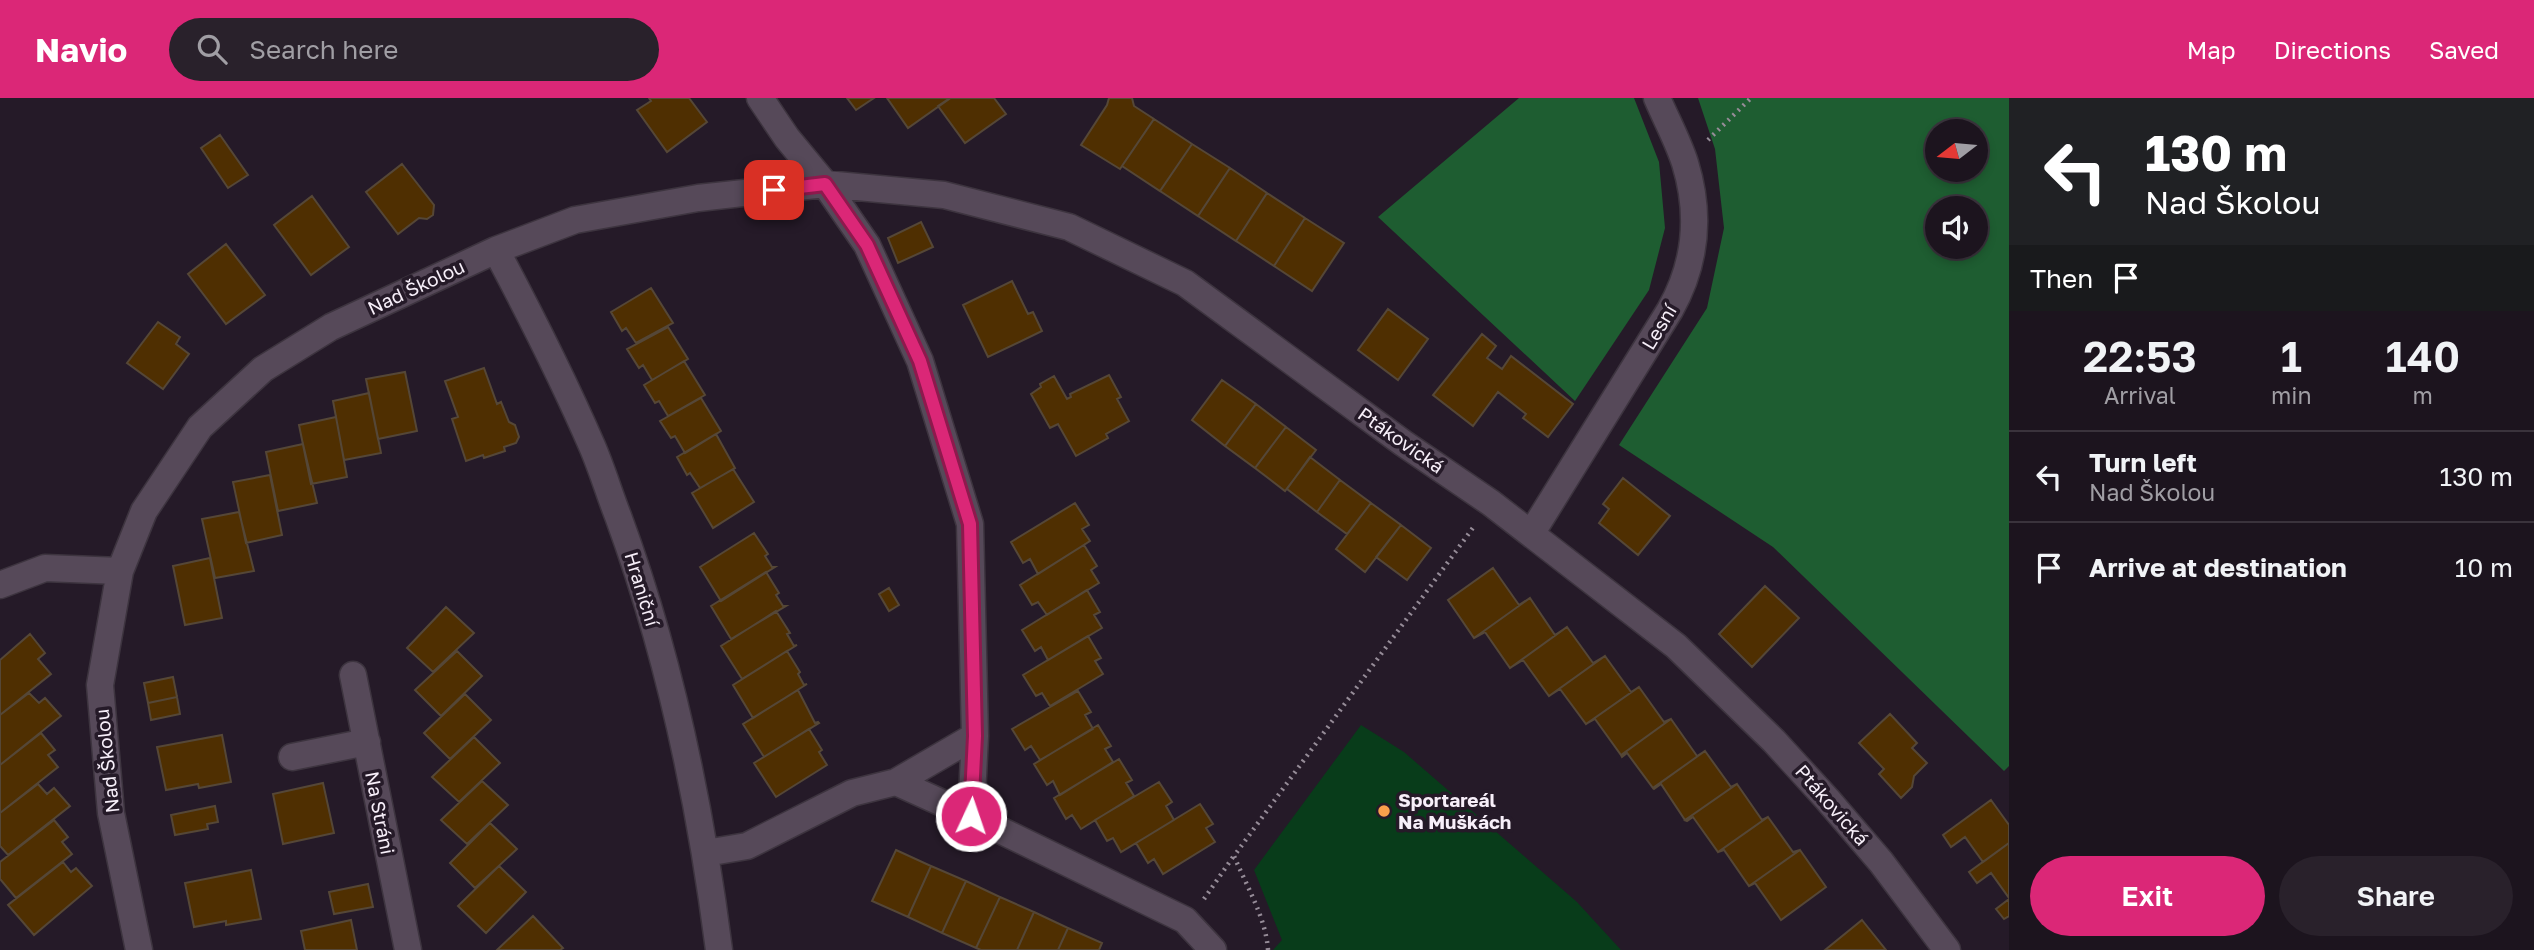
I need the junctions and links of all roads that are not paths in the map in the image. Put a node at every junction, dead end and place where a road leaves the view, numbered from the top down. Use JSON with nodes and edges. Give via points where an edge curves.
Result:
{"nodes":[{"id":1,"x":760,"y":98,"type":"edge"},
{"id":2,"x":1657,"y":98,"type":"edge"},
{"id":3,"x":825,"y":184,"type":"junction"},
{"id":4,"x":496,"y":250,"type":"junction"},
{"id":5,"x":1531,"y":534,"type":"junction"},
{"id":6,"x":120,"y":572,"type":"junction"},
{"id":7,"x":0,"y":585,"type":"edge"},
{"id":8,"x":353,"y":675,"type":"dead end"},
{"id":9,"x":975,"y":736,"type":"junction"},
{"id":10,"x":367,"y":742,"type":"junction"},
{"id":11,"x":292,"y":757,"type":"dead end"},
{"id":12,"x":896,"y":782,"type":"junction"},
{"id":13,"x":971,"y":816,"type":"junction"},
{"id":14,"x":706,"y":853,"type":"junction"},
{"id":15,"x":139,"y":950,"type":"edge"},
{"id":16,"x":408,"y":950,"type":"edge"},
{"id":17,"x":719,"y":950,"type":"edge"},
{"id":18,"x":1213,"y":950,"type":"edge"},
{"id":19,"x":1947,"y":950,"type":"edge"}],
"edges":[{"from":1,"to":3,"type":"street"},
{"from":2,"to":5,"type":"street","name":"Lesní","via":[[1685,163],[1693,198],[1691,261],[1683,286]]},
{"from":3,"to":4,"type":"street","name":"Nad Školou","via":[[698,198],[575,220]]},
{"from":3,"to":5,"type":"street","name":"Ptákovická","via":[[944,195],[1069,227],[1185,283]]},
{"from":3,"to":9,"type":"street","via":[[867,245],[920,361],[970,524]]},
{"from":4,"to":6,"type":"street","name":"Nad Školou","via":[[331,327],[263,369],[200,427],[144,511]]},
{"from":4,"to":14,"type":"street","name":"Hraniční","via":[[593,448],[637,569],[677,706]]},
{"from":5,"to":19,"type":"street","name":"Ptákovická","via":[[1676,646],[1774,741],[1881,862]]},
{"from":6,"to":7,"type":"street","via":[[45,568]]},
{"from":6,"to":15,"type":"street","name":"Nad Školou","via":[[100,685],[111,813]]},
{"from":8,"to":10,"type":"street","name":"Na Stráni"},
{"from":9,"to":12,"type":"street"},
{"from":9,"to":13,"type":"street"},
{"from":10,"to":11,"type":"street"},
{"from":10,"to":16,"type":"street","name":"Na Stráni"},
{"from":12,"to":13,"type":"street"},
{"from":12,"to":14,"type":"street","via":[[852,793],[747,846]]},
{"from":13,"to":18,"type":"street","via":[[1185,920]]},
{"from":14,"to":17,"type":"street","name":"Hraniční"}]}
